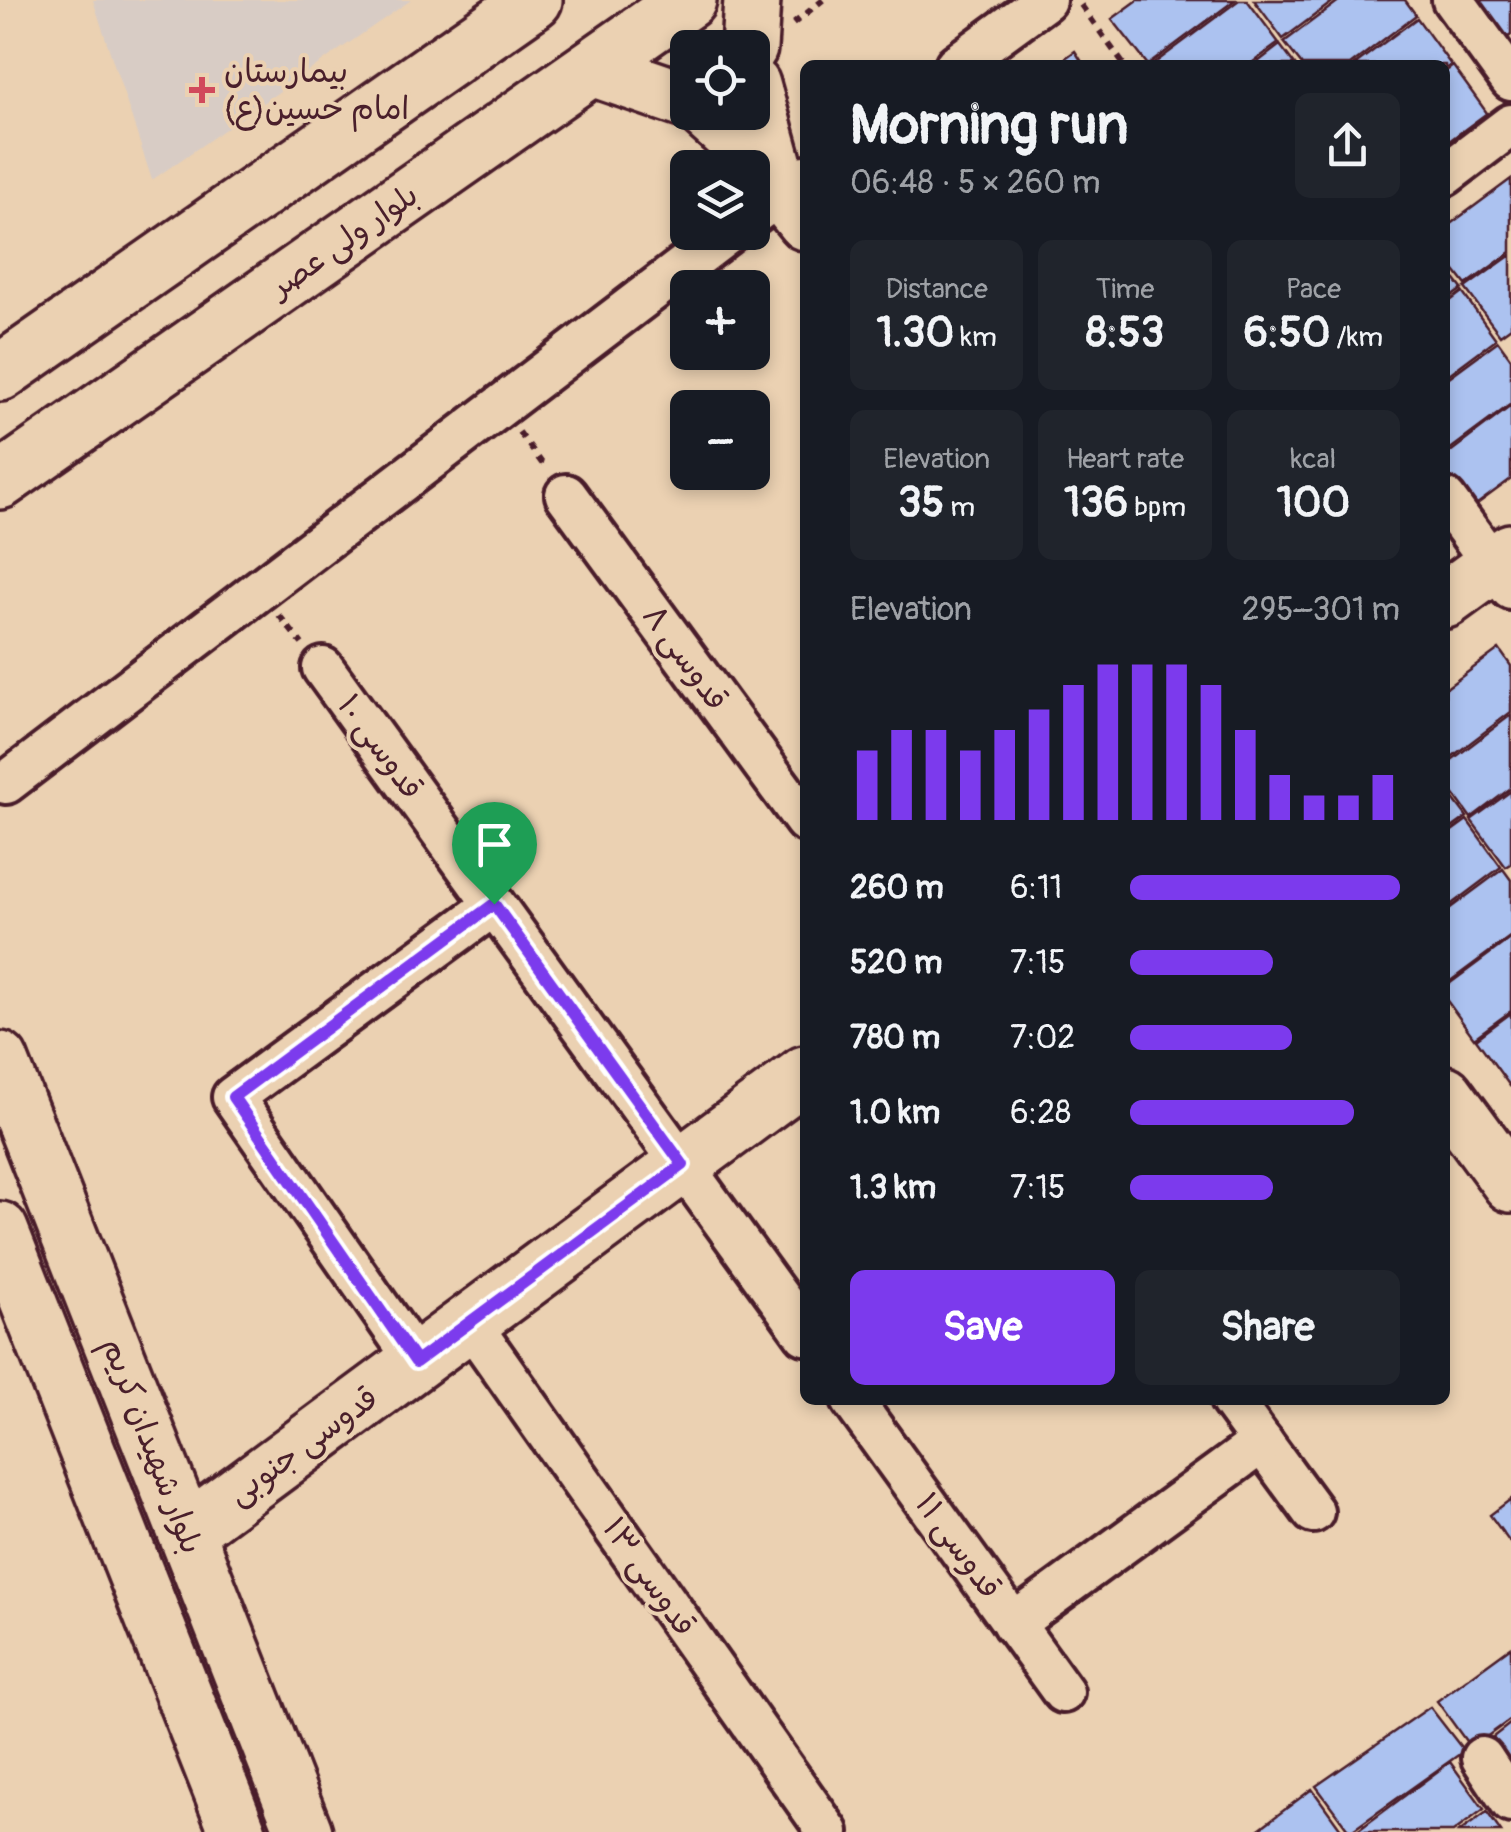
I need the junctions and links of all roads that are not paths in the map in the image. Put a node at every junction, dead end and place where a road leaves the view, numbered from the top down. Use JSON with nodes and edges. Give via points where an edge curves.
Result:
{"nodes":[{"id":1,"x":534,"y":0,"type":"edge"},
{"id":2,"x":688,"y":0,"type":"edge"},
{"id":3,"x":752,"y":0,"type":"edge"},
{"id":4,"x":1045,"y":0,"type":"edge"},
{"id":5,"x":1452,"y":0,"type":"edge"},
{"id":6,"x":750,"y":30,"type":"edge"},
{"id":7,"x":963,"y":60,"type":"edge"},
{"id":8,"x":592,"y":68,"type":"junction"},
{"id":9,"x":1511,"y":80,"type":"edge"},
{"id":10,"x":670,"y":94,"type":"edge"},
{"id":11,"x":1511,"y":125,"type":"edge"},
{"id":12,"x":725,"y":130,"type":"edge"},
{"id":13,"x":761,"y":130,"type":"edge"},
{"id":14,"x":1450,"y":171,"type":"edge"},
{"id":15,"x":786,"y":201,"type":"edge"},
{"id":16,"x":706,"y":250,"type":"edge"},
{"id":17,"x":0,"y":374,"type":"edge"},
{"id":18,"x":0,"y":481,"type":"edge"},
{"id":19,"x":566,"y":496,"type":"road end"},
{"id":20,"x":1450,"y":506,"type":"edge"},
{"id":21,"x":1505,"y":568,"type":"edge"},
{"id":22,"x":1450,"y":597,"type":"edge"},
{"id":23,"x":323,"y":668,"type":"road end"},
{"id":24,"x":6,"y":783,"type":"dead end"},
{"id":25,"x":800,"y":813,"type":"edge"},
{"id":26,"x":494,"y":904,"type":"junction"},
{"id":27,"x":0,"y":1060,"type":"edge"},
{"id":28,"x":800,"y":1078,"type":"edge"},
{"id":29,"x":1450,"y":1101,"type":"edge"},
{"id":30,"x":683,"y":1165,"type":"junction"},
{"id":31,"x":1511,"y":1184,"type":"edge"},
{"id":32,"x":0,"y":1230,"type":"edge"},
{"id":33,"x":469,"y":1322,"type":"junction"},
{"id":34,"x":800,"y":1327,"type":"edge"},
{"id":35,"x":416,"y":1362,"type":"junction"},
{"id":36,"x":856,"y":1405,"type":"edge"},
{"id":37,"x":1235,"y":1405,"type":"edge"},
{"id":38,"x":1262,"y":1442,"type":"junction"},
{"id":39,"x":1312,"y":1512,"type":"dead end"},
{"id":40,"x":186,"y":1532,"type":"junction"},
{"id":41,"x":1014,"y":1624,"type":"junction"},
{"id":42,"x":1063,"y":1692,"type":"dead end"},
{"id":43,"x":1482,"y":1758,"type":"dead end"},
{"id":44,"x":1511,"y":1802,"type":"edge"},
{"id":45,"x":238,"y":1832,"type":"edge"},
{"id":46,"x":304,"y":1832,"type":"edge"},
{"id":47,"x":828,"y":1832,"type":"edge"}],
"edges":[{"from":1,"to":17,"type":"street"},
{"from":2,"to":8,"type":"street","name":"بلوار ولی عصر"},
{"from":3,"to":6,"type":"street"},
{"from":4,"to":7,"type":"street"},
{"from":5,"to":9,"type":"street"},
{"from":8,"to":10,"type":"street"},
{"from":8,"to":18,"type":"street","name":"بلوار ولی عصر"},
{"from":11,"to":14,"type":"street"},
{"from":12,"to":15,"type":"street"},
{"from":13,"to":15,"type":"street"},
{"from":16,"to":24,"type":"street"},
{"from":19,"to":25,"type":"street","name":"قدوسی ۸"},
{"from":20,"to":21,"type":"street"},
{"from":21,"to":22,"type":"street"},
{"from":23,"to":26,"type":"street","name":"قدوسی ۱۰"},
{"from":26,"to":30,"type":"street","name":"قدوسی ۱۰"},
{"from":26,"to":35,"type":"street","via":[[233,1097]]},
{"from":27,"to":40,"type":"street","name":"بلوار شهیدان کریم"},
{"from":28,"to":30,"type":"street","name":"قدوسی جنوبی"},
{"from":29,"to":31,"type":"street"},
{"from":30,"to":33,"type":"street","name":"قدوسی جنوبی"},
{"from":30,"to":34,"type":"street"},
{"from":32,"to":45,"type":"street","name":"بلوار شهیدان کریم"},
{"from":33,"to":35,"type":"street","name":"قدوسی جنوبی"},
{"from":33,"to":47,"type":"street","name":"قدوسی ۱۳"},
{"from":35,"to":40,"type":"street","name":"قدوسی جنوبی"},
{"from":36,"to":41,"type":"street","name":"قدوسی ۱۱"},
{"from":37,"to":38,"type":"street"},
{"from":38,"to":39,"type":"street"},
{"from":38,"to":41,"type":"street"},
{"from":40,"to":46,"type":"street","name":"بلوار شهیدان کریم"},
{"from":41,"to":42,"type":"street","name":"قدوسی ۱۱"},
{"from":43,"to":44,"type":"street"}]}
